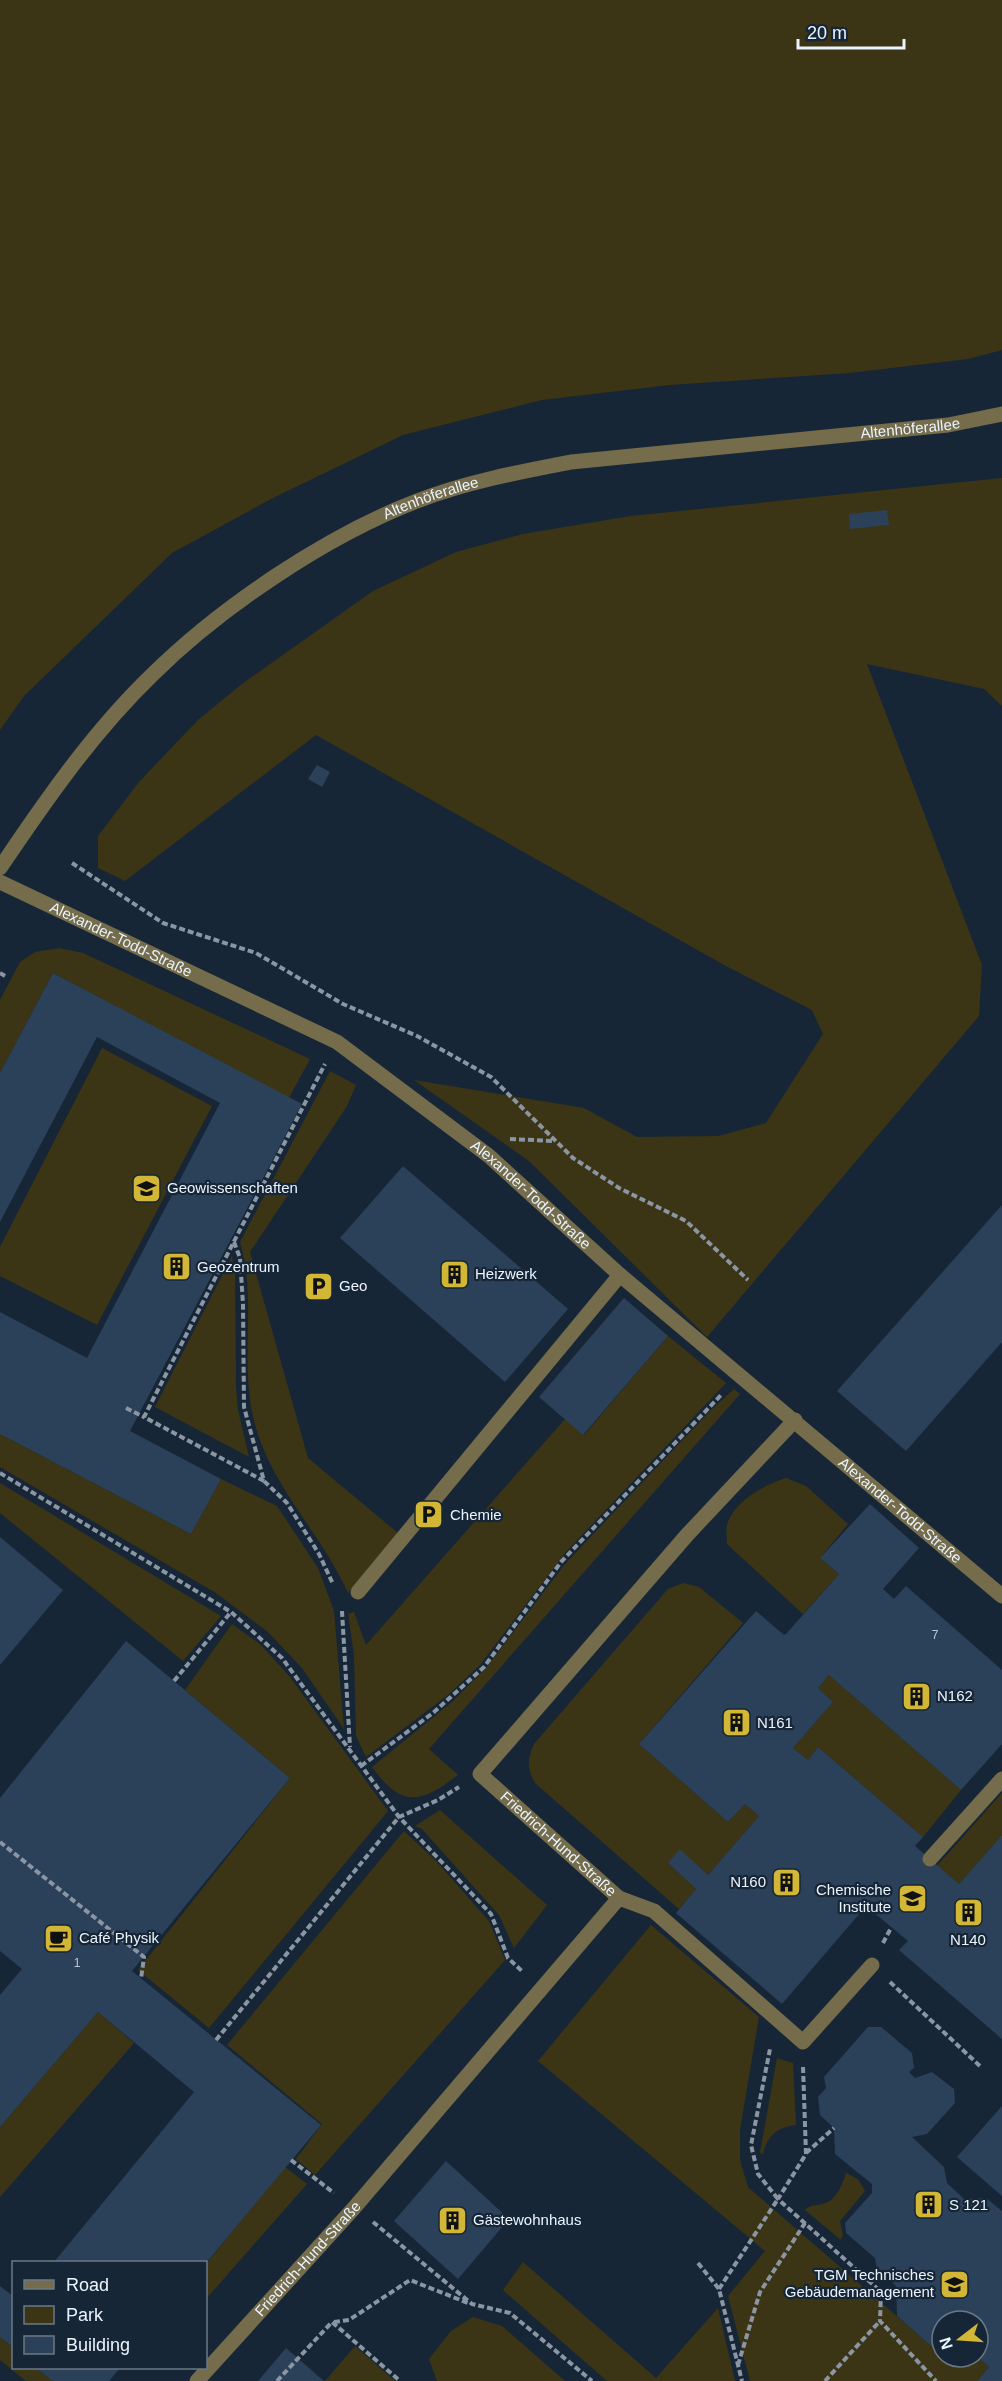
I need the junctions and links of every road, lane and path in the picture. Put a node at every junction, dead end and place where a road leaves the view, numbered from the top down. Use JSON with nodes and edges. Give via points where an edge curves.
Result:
{"nodes":[{"id":1,"x":1002,"y":414,"type":"edge"},
{"id":2,"x":72,"y":863,"type":"dead end"},
{"id":3,"x":0,"y":868,"type":"edge"},
{"id":4,"x":0,"y":882,"type":"edge"},
{"id":5,"x":0,"y":973,"type":"edge"},
{"id":6,"x":5,"y":976,"type":"dead end"},
{"id":7,"x":337,"y":1042,"type":"junction"},
{"id":8,"x":234,"y":1242,"type":"junction"},
{"id":9,"x":620,"y":1275,"type":"junction"},
{"id":10,"x":748,"y":1280,"type":"dead end"},
{"id":11,"x":741,"y":1376,"type":"junction"},
{"id":12,"x":126,"y":1408,"type":"dead end"},
{"id":13,"x":144,"y":1417,"type":"junction"},
{"id":14,"x":795,"y":1420,"type":"junction"},
{"id":15,"x":0,"y":1473,"type":"edge"},
{"id":16,"x":264,"y":1481,"type":"junction"},
{"id":17,"x":358,"y":1592,"type":"dead end"},
{"id":18,"x":337,"y":1595,"type":"dead end"},
{"id":19,"x":1002,"y":1596,"type":"edge"},
{"id":20,"x":342,"y":1605,"type":"dead end"},
{"id":21,"x":231,"y":1612,"type":"junction"},
{"id":22,"x":174,"y":1681,"type":"dead end"},
{"id":23,"x":350,"y":1749,"type":"junction"},
{"id":24,"x":361,"y":1766,"type":"junction"},
{"id":25,"x":480,"y":1774,"type":"junction"},
{"id":26,"x":1002,"y":1779,"type":"edge"},
{"id":27,"x":399,"y":1817,"type":"junction"},
{"id":28,"x":0,"y":1842,"type":"edge"},
{"id":29,"x":930,"y":1859,"type":"dead end"},
{"id":30,"x":619,"y":1898,"type":"junction"},
{"id":31,"x":872,"y":1965,"type":"joint"},
{"id":32,"x":141,"y":1979,"type":"dead end"},
{"id":33,"x":540,"y":1989,"type":"junction"},
{"id":34,"x":776,"y":2019,"type":"junction"},
{"id":35,"x":216,"y":2040,"type":"dead end"},
{"id":36,"x":803,"y":2042,"type":"junction"},
{"id":37,"x":981,"y":2067,"type":"dead end"},
{"id":38,"x":834,"y":2128,"type":"dead end"},
{"id":39,"x":806,"y":2154,"type":"junction"},
{"id":40,"x":291,"y":2160,"type":"dead end"},
{"id":41,"x":310,"y":2175,"type":"dead end"},
{"id":42,"x":778,"y":2199,"type":"junction"},
{"id":43,"x":805,"y":2223,"type":"junction"},
{"id":44,"x":388,"y":2233,"type":"dead end"},
{"id":45,"x":698,"y":2263,"type":"dead end"},
{"id":46,"x":719,"y":2289,"type":"junction"},
{"id":47,"x":472,"y":2304,"type":"junction"},
{"id":48,"x":880,"y":2321,"type":"junction"},
{"id":49,"x":332,"y":2322,"type":"junction"},
{"id":50,"x":738,"y":2365,"type":"junction"},
{"id":51,"x":197,"y":2381,"type":"edge"},
{"id":52,"x":277,"y":2381,"type":"edge"},
{"id":53,"x":400,"y":2381,"type":"edge"},
{"id":54,"x":592,"y":2381,"type":"edge"},
{"id":55,"x":742,"y":2381,"type":"edge"},
{"id":56,"x":825,"y":2381,"type":"edge"},
{"id":57,"x":936,"y":2381,"type":"edge"}],
"edges":[{"from":1,"to":3,"type":"street","name":"Altenhöferallee","via":[[948,425],[571,462],[513,472],[381,516],[303,560],[217,618],[152,675],[94,738]]},
{"from":2,"to":10,"type":"path","via":[[164,923],[256,953],[343,1004],[417,1036],[491,1077],[573,1158],[619,1188],[686,1221]]},
{"from":4,"to":7,"type":"street","name":"Alexander-Todd-Straße"},
{"from":5,"to":6,"type":"path"},
{"from":7,"to":8,"type":"path"},
{"from":7,"to":9,"type":"street","name":"Alexander-Todd-Straße","via":[[489,1156]]},
{"from":8,"to":13,"type":"path"},
{"from":8,"to":16,"type":"path","via":[[240,1258],[243,1304],[244,1407]]},
{"from":9,"to":11,"type":"street","name":"Alexander-Todd-Straße"},
{"from":9,"to":17,"type":"street"},
{"from":11,"to":14,"type":"street","name":"Alexander-Todd-Straße"},
{"from":11,"to":24,"type":"path","via":[[561,1562],[484,1667],[433,1713]]},
{"from":12,"to":13,"type":"path"},
{"from":13,"to":16,"type":"path"},
{"from":14,"to":19,"type":"street","name":"Alexander-Todd-Straße"},
{"from":14,"to":25,"type":"street","via":[[687,1535]]},
{"from":15,"to":21,"type":"path"},
{"from":16,"to":18,"type":"path","via":[[287,1503],[319,1554]]},
{"from":20,"to":23,"type":"path"},
{"from":21,"to":22,"type":"path"},
{"from":21,"to":23,"type":"path","via":[[282,1658]]},
{"from":23,"to":24,"type":"path"},
{"from":24,"to":27,"type":"path"},
{"from":25,"to":27,"type":"path","via":[[438,1800]]},
{"from":25,"to":30,"type":"street","name":"Friedrich-Hund-Straße"},
{"from":26,"to":29,"type":"street"},
{"from":27,"to":33,"type":"path","via":[[491,1914],[508,1958]]},
{"from":27,"to":35,"type":"path"},
{"from":28,"to":32,"type":"path","via":[[144,1957]]},
{"from":30,"to":33,"type":"street","name":"Friedrich-Hund-Straße"},
{"from":30,"to":34,"type":"street","via":[[654,1911]]},
{"from":31,"to":36,"type":"street"},
{"from":31,"to":37,"type":"path"},
{"from":33,"to":51,"type":"street","name":"Friedrich-Hund-Straße","via":[[354,2208]]},
{"from":34,"to":36,"type":"street"},
{"from":34,"to":42,"type":"path","via":[[751,2145],[758,2174]]},
{"from":36,"to":39,"type":"path"},
{"from":38,"to":39,"type":"path"},
{"from":39,"to":42,"type":"path"},
{"from":40,"to":41,"type":"path"},
{"from":42,"to":43,"type":"path"},
{"from":42,"to":46,"type":"path"},
{"from":43,"to":48,"type":"path","via":[[881,2292]]},
{"from":43,"to":50,"type":"path","via":[[760,2292]]},
{"from":44,"to":47,"type":"path"},
{"from":45,"to":46,"type":"path"},
{"from":46,"to":50,"type":"path"},
{"from":47,"to":49,"type":"path","via":[[410,2280],[349,2320]]},
{"from":47,"to":54,"type":"path","via":[[510,2313]]},
{"from":48,"to":56,"type":"path"},
{"from":48,"to":57,"type":"path"},
{"from":49,"to":52,"type":"path"},
{"from":49,"to":53,"type":"path"},
{"from":50,"to":55,"type":"path"}]}
